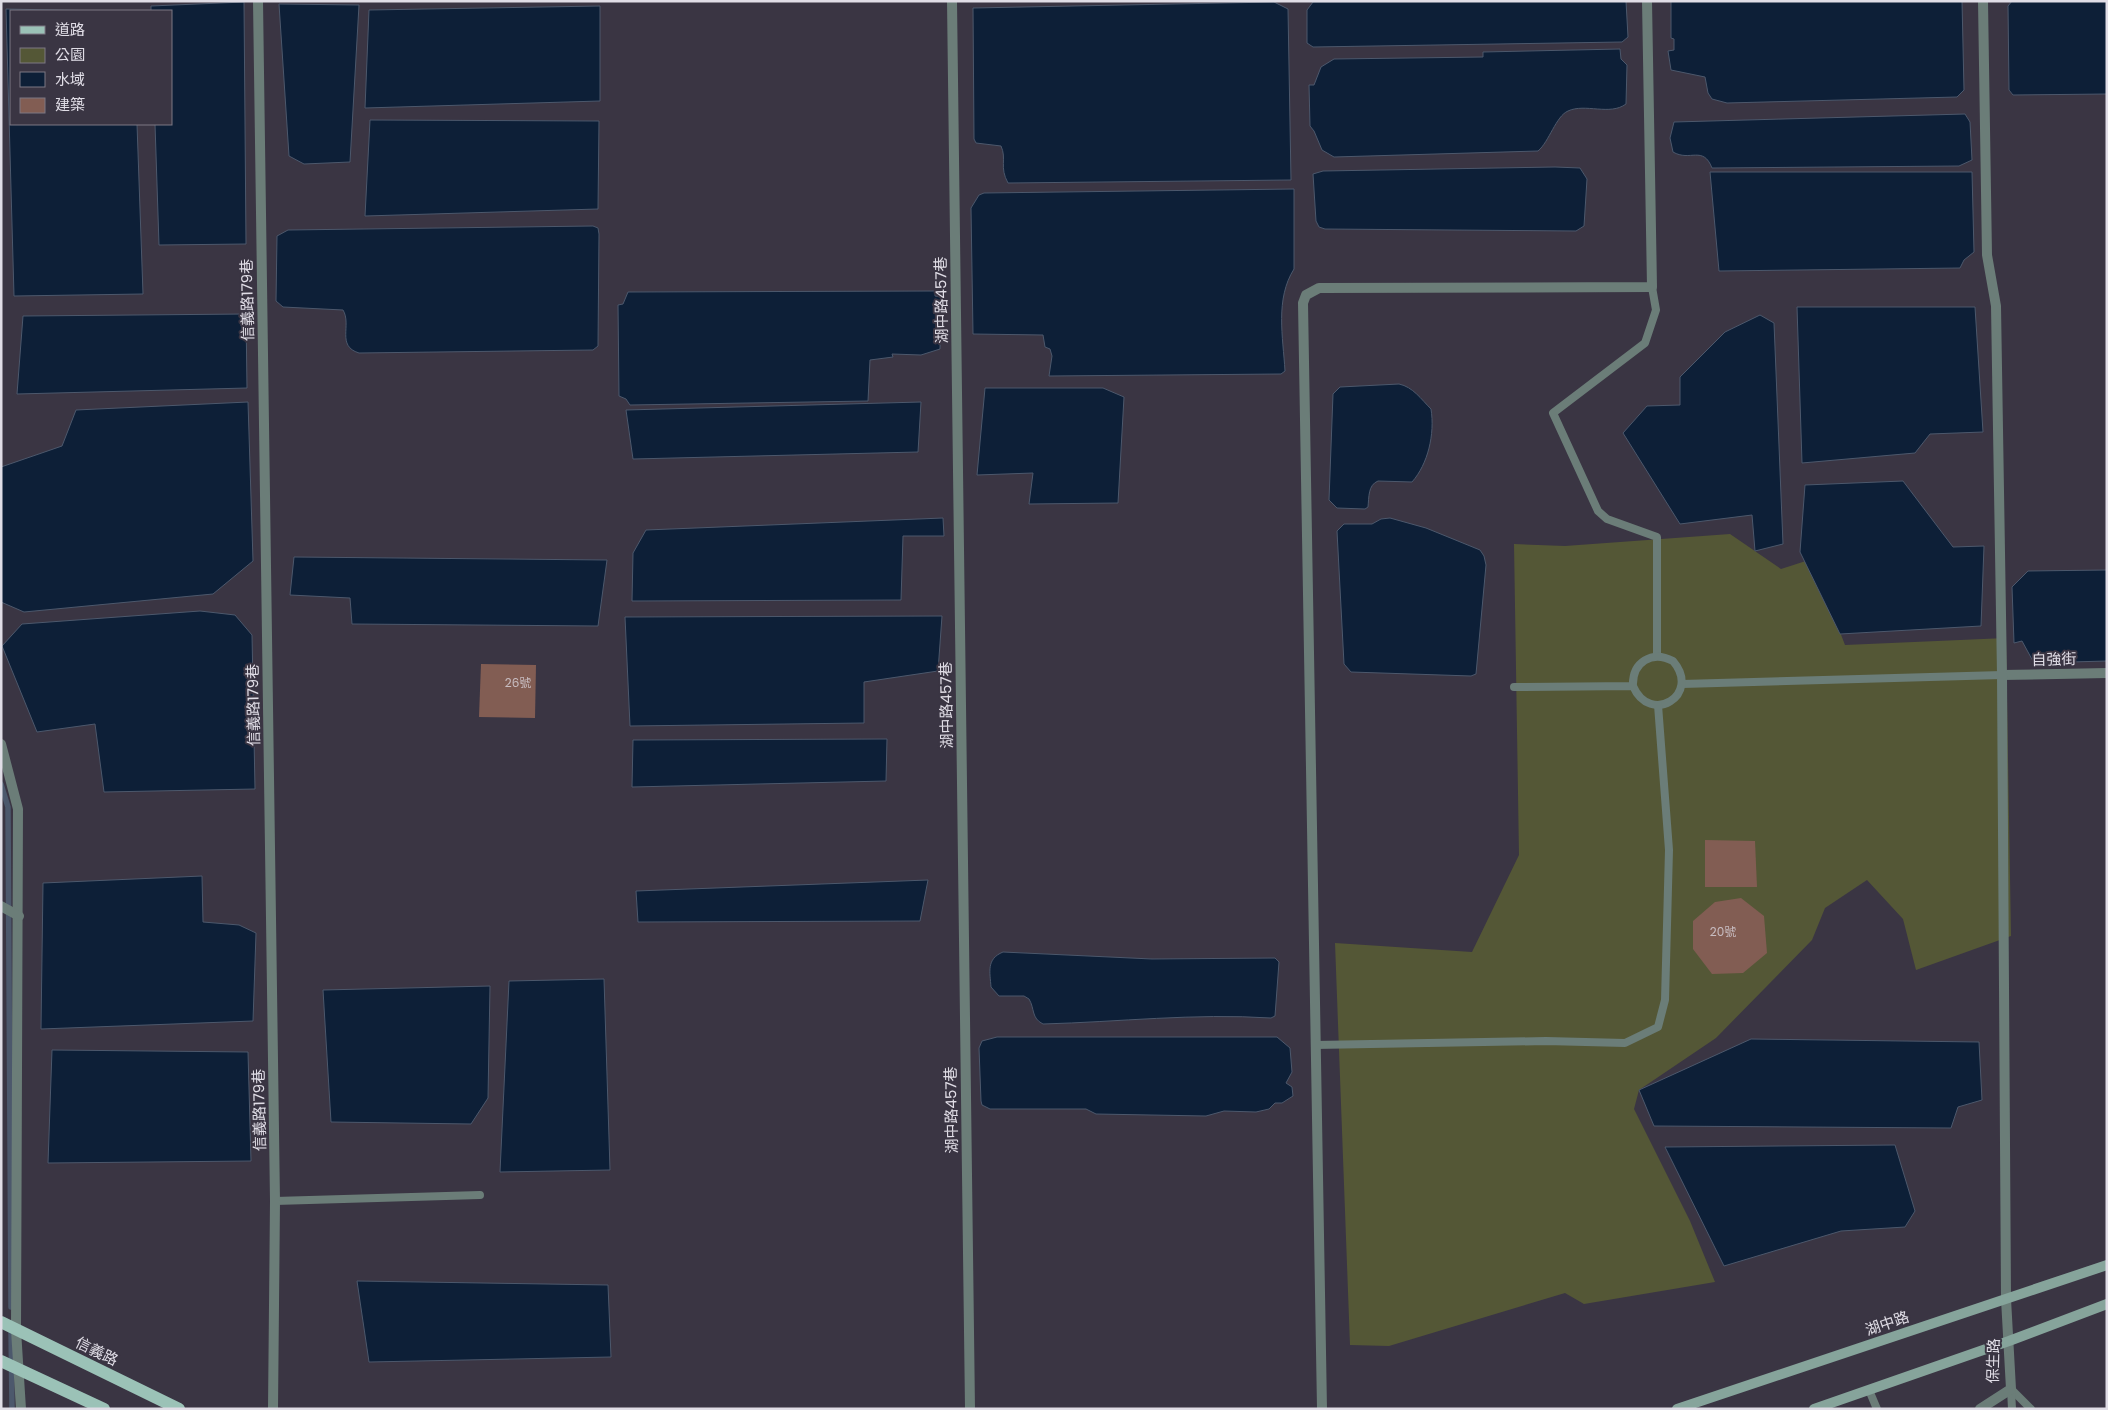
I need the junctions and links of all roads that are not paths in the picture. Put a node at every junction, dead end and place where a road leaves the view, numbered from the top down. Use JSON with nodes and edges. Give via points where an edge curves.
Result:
{"nodes":[{"id":1,"x":258,"y":1,"type":"edge"},
{"id":2,"x":952,"y":1,"type":"edge"},
{"id":3,"x":1647,"y":1,"type":"edge"},
{"id":4,"x":1982,"y":1,"type":"edge"},
{"id":5,"x":1652,"y":287,"type":"junction"},
{"id":6,"x":1657,"y":656,"type":"junction"},
{"id":7,"x":2107,"y":673,"type":"edge"},
{"id":8,"x":2002,"y":674,"type":"junction"},
{"id":9,"x":1682,"y":684,"type":"junction"},
{"id":10,"x":1633,"y":686,"type":"junction"},
{"id":11,"x":1514,"y":687,"type":"dead end"},
{"id":12,"x":1658,"y":706,"type":"junction"},
{"id":13,"x":1,"y":744,"type":"edge"},
{"id":14,"x":1,"y":906,"type":"edge"},
{"id":15,"x":19,"y":916,"type":"junction"},
{"id":16,"x":1315,"y":1045,"type":"junction"},
{"id":17,"x":480,"y":1195,"type":"dead end"},
{"id":18,"x":275,"y":1201,"type":"junction"},
{"id":19,"x":2107,"y":1265,"type":"edge"},
{"id":20,"x":2006,"y":1299,"type":"junction"},
{"id":21,"x":2107,"y":1304,"type":"edge"},
{"id":22,"x":1,"y":1322,"type":"edge"},
{"id":23,"x":16,"y":1330,"type":"junction"},
{"id":24,"x":2010,"y":1341,"type":"junction"},
{"id":25,"x":1,"y":1361,"type":"edge"},
{"id":26,"x":20,"y":1370,"type":"junction"},
{"id":27,"x":2011,"y":1389,"type":"junction"},
{"id":28,"x":1869,"y":1390,"type":"junction"},
{"id":29,"x":20,"y":1409,"type":"edge"},
{"id":30,"x":104,"y":1409,"type":"edge"},
{"id":31,"x":179,"y":1409,"type":"edge"},
{"id":32,"x":273,"y":1409,"type":"edge"},
{"id":33,"x":970,"y":1409,"type":"edge"},
{"id":34,"x":1322,"y":1409,"type":"edge"},
{"id":35,"x":1677,"y":1409,"type":"edge"},
{"id":36,"x":1814,"y":1409,"type":"edge"},
{"id":37,"x":1877,"y":1409,"type":"edge"},
{"id":38,"x":1980,"y":1409,"type":"edge"},
{"id":39,"x":2012,"y":1409,"type":"edge"},
{"id":40,"x":2031,"y":1409,"type":"edge"}],
"edges":[{"from":1,"to":18,"type":"street","name":"信義路179巷"},
{"from":2,"to":33,"type":"street","name":"湖中路457巷"},
{"from":3,"to":5,"type":"street"},
{"from":4,"to":8,"type":"street","name":"保生路","via":[[1987,255],[1996,306]]},
{"from":5,"to":6,"type":"lane","via":[[1656,310],[1645,343],[1553,413],[1598,511],[1607,519],[1657,537]]},
{"from":5,"to":16,"type":"street","via":[[1319,288],[1306,295],[1303,303]]},
{"from":6,"to":9,"type":"lane","via":[[1673,661],[1682,676]]},
{"from":6,"to":10,"type":"lane","via":[[1641,662],[1633,677]]},
{"from":7,"to":8,"type":"street","name":"自強街"},
{"from":8,"to":9,"type":"lane"},
{"from":8,"to":20,"type":"street","name":"保生路"},
{"from":9,"to":12,"type":"lane","via":[[1674,699]]},
{"from":10,"to":11,"type":"lane"},
{"from":10,"to":12,"type":"lane","via":[[1642,700]]},
{"from":12,"to":16,"type":"lane","via":[[1670,850],[1665,1000],[1658,1027],[1625,1043],[1546,1041]]},
{"from":13,"to":15,"type":"street","via":[[18,810]]},
{"from":14,"to":15,"type":"street"},
{"from":15,"to":23,"type":"street"},
{"from":16,"to":34,"type":"street"},
{"from":17,"to":18,"type":"lane"},
{"from":18,"to":32,"type":"street","name":"信義路179巷"},
{"from":19,"to":20,"type":"street","name":"湖中路"},
{"from":20,"to":24,"type":"street","name":"保生路"},
{"from":20,"to":35,"type":"street","name":"湖中路"},
{"from":21,"to":24,"type":"street"},
{"from":22,"to":23,"type":"main road","name":"信義路"},
{"from":23,"to":26,"type":"street"},
{"from":23,"to":31,"type":"main road","name":"信義路"},
{"from":24,"to":27,"type":"street","name":"保生路"},
{"from":24,"to":28,"type":"street"},
{"from":25,"to":26,"type":"main road"},
{"from":26,"to":29,"type":"street"},
{"from":26,"to":30,"type":"main road"},
{"from":27,"to":38,"type":"street","name":"保生路"},
{"from":27,"to":39,"type":"lane"},
{"from":27,"to":40,"type":"lane"},
{"from":28,"to":36,"type":"street"},
{"from":28,"to":37,"type":"lane"}]}
